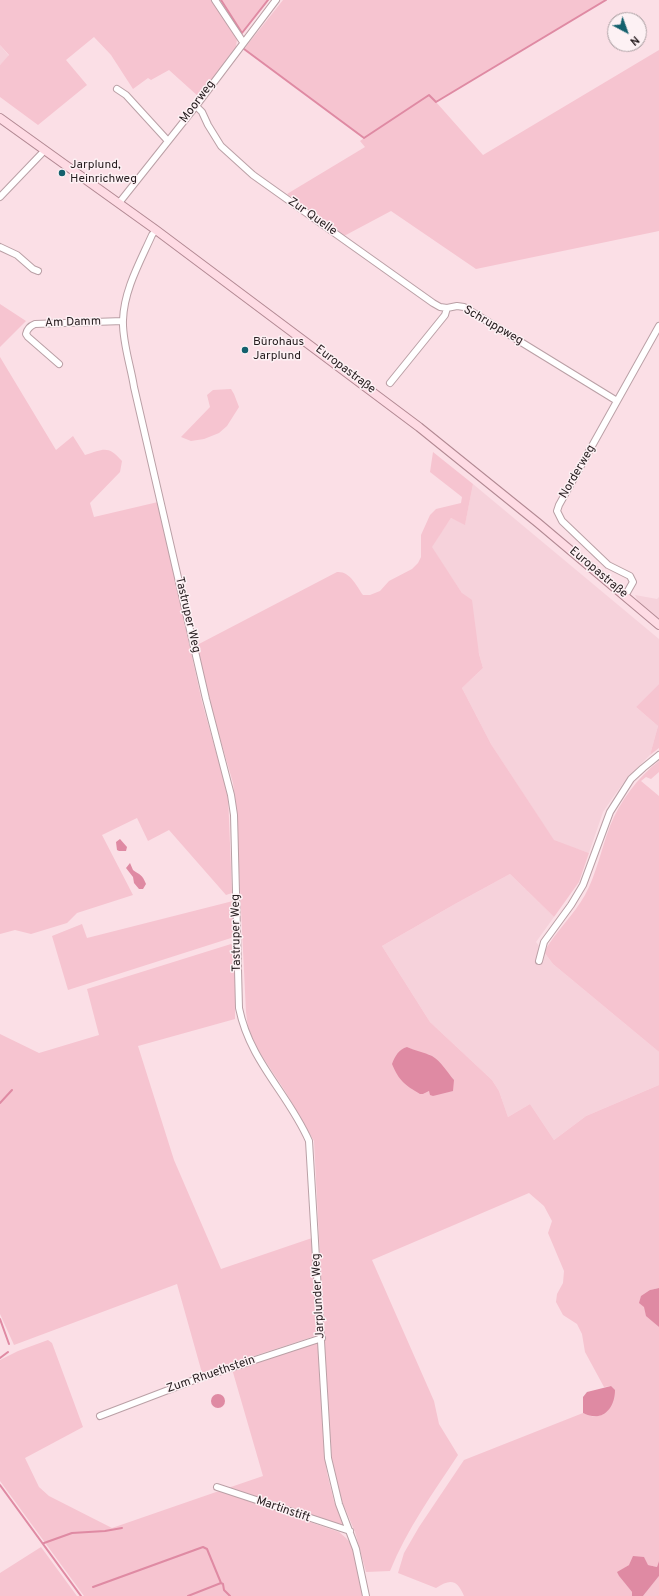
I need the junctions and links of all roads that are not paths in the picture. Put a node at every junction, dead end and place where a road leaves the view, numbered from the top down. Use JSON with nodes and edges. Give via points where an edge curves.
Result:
{"nodes":[{"id":1,"x":215,"y":0,"type":"edge"},
{"id":2,"x":276,"y":0,"type":"edge"},
{"id":3,"x":243,"y":42,"type":"junction"},
{"id":4,"x":117,"y":89,"type":"dead end"},
{"id":5,"x":196,"y":106,"type":"junction"},
{"id":6,"x":0,"y":118,"type":"edge"},
{"id":7,"x":168,"y":141,"type":"junction"},
{"id":8,"x":45,"y":150,"type":"junction"},
{"id":9,"x":0,"y":197,"type":"edge"},
{"id":10,"x":119,"y":203,"type":"junction"},
{"id":11,"x":156,"y":230,"type":"junction"},
{"id":12,"x":0,"y":247,"type":"edge"},
{"id":13,"x":38,"y":271,"type":"dead end"},
{"id":14,"x":447,"y":308,"type":"junction"},
{"id":15,"x":123,"y":321,"type":"junction"},
{"id":16,"x":659,"y":326,"type":"edge"},
{"id":17,"x":59,"y":364,"type":"dead end"},
{"id":18,"x":390,"y":383,"type":"dead end"},
{"id":19,"x":617,"y":401,"type":"junction"},
{"id":20,"x":625,"y":596,"type":"junction"},
{"id":21,"x":659,"y":625,"type":"edge"},
{"id":22,"x":659,"y":755,"type":"edge"},
{"id":23,"x":539,"y":961,"type":"dead end"},
{"id":24,"x":239,"y":1008,"type":"joint"},
{"id":25,"x":322,"y":1338,"type":"junction"},
{"id":26,"x":100,"y":1416,"type":"dead end"},
{"id":27,"x":217,"y":1487,"type":"dead end"},
{"id":28,"x":350,"y":1531,"type":"junction"},
{"id":29,"x":366,"y":1596,"type":"edge"}],
"edges":[{"from":1,"to":3,"type":"street"},
{"from":2,"to":3,"type":"street","name":"Moorweg"},
{"from":3,"to":5,"type":"street","name":"Moorweg"},
{"from":4,"to":7,"type":"street","via":[[126,95]]},
{"from":5,"to":7,"type":"street","name":"Moorweg"},
{"from":5,"to":14,"type":"street","name":"Zur Quelle","via":[[221,146],[253,175],[433,303]]},
{"from":6,"to":8,"type":"main road","name":"Europastraße"},
{"from":7,"to":10,"type":"street","name":"Moorweg"},
{"from":8,"to":9,"type":"street"},
{"from":8,"to":10,"type":"main road","name":"Europastraße"},
{"from":10,"to":11,"type":"main road","name":"Europastraße"},
{"from":11,"to":15,"type":"street","name":"Tastruper Weg","via":[[126,296]]},
{"from":11,"to":20,"type":"main road","name":"Europastraße","via":[[419,427]]},
{"from":12,"to":13,"type":"street","via":[[17,255]]},
{"from":14,"to":18,"type":"street","name":"Schruppweg","via":[[445,315]]},
{"from":14,"to":19,"type":"street","name":"Schruppweg","via":[[464,307]]},
{"from":15,"to":17,"type":"street","name":"Am Damm","via":[[32,325],[26,330],[28,337]]},
{"from":15,"to":24,"type":"street","name":"Tastruper Weg","via":[[134,387],[204,691],[231,795]]},
{"from":16,"to":19,"type":"street","name":"Norderweg"},
{"from":19,"to":20,"type":"street","name":"Norderweg","via":[[557,511],[562,521],[608,565],[630,576],[633,582]]},
{"from":20,"to":21,"type":"main road","name":"Europastraße"},
{"from":22,"to":23,"type":"street","via":[[631,779],[610,812],[583,885],[544,942]]},
{"from":24,"to":25,"type":"street","name":"Jarplunder Weg","via":[[252,1049],[301,1124],[309,1141]]},
{"from":25,"to":26,"type":"street","name":"Zum Rhuethstein","via":[[197,1379]]},
{"from":25,"to":28,"type":"street","name":"Jarplunder Weg","via":[[328,1458],[339,1504]]},
{"from":27,"to":28,"type":"street","name":"Martinstift"},
{"from":28,"to":29,"type":"street","name":"Jarplunder Weg","via":[[361,1567]]}]}
